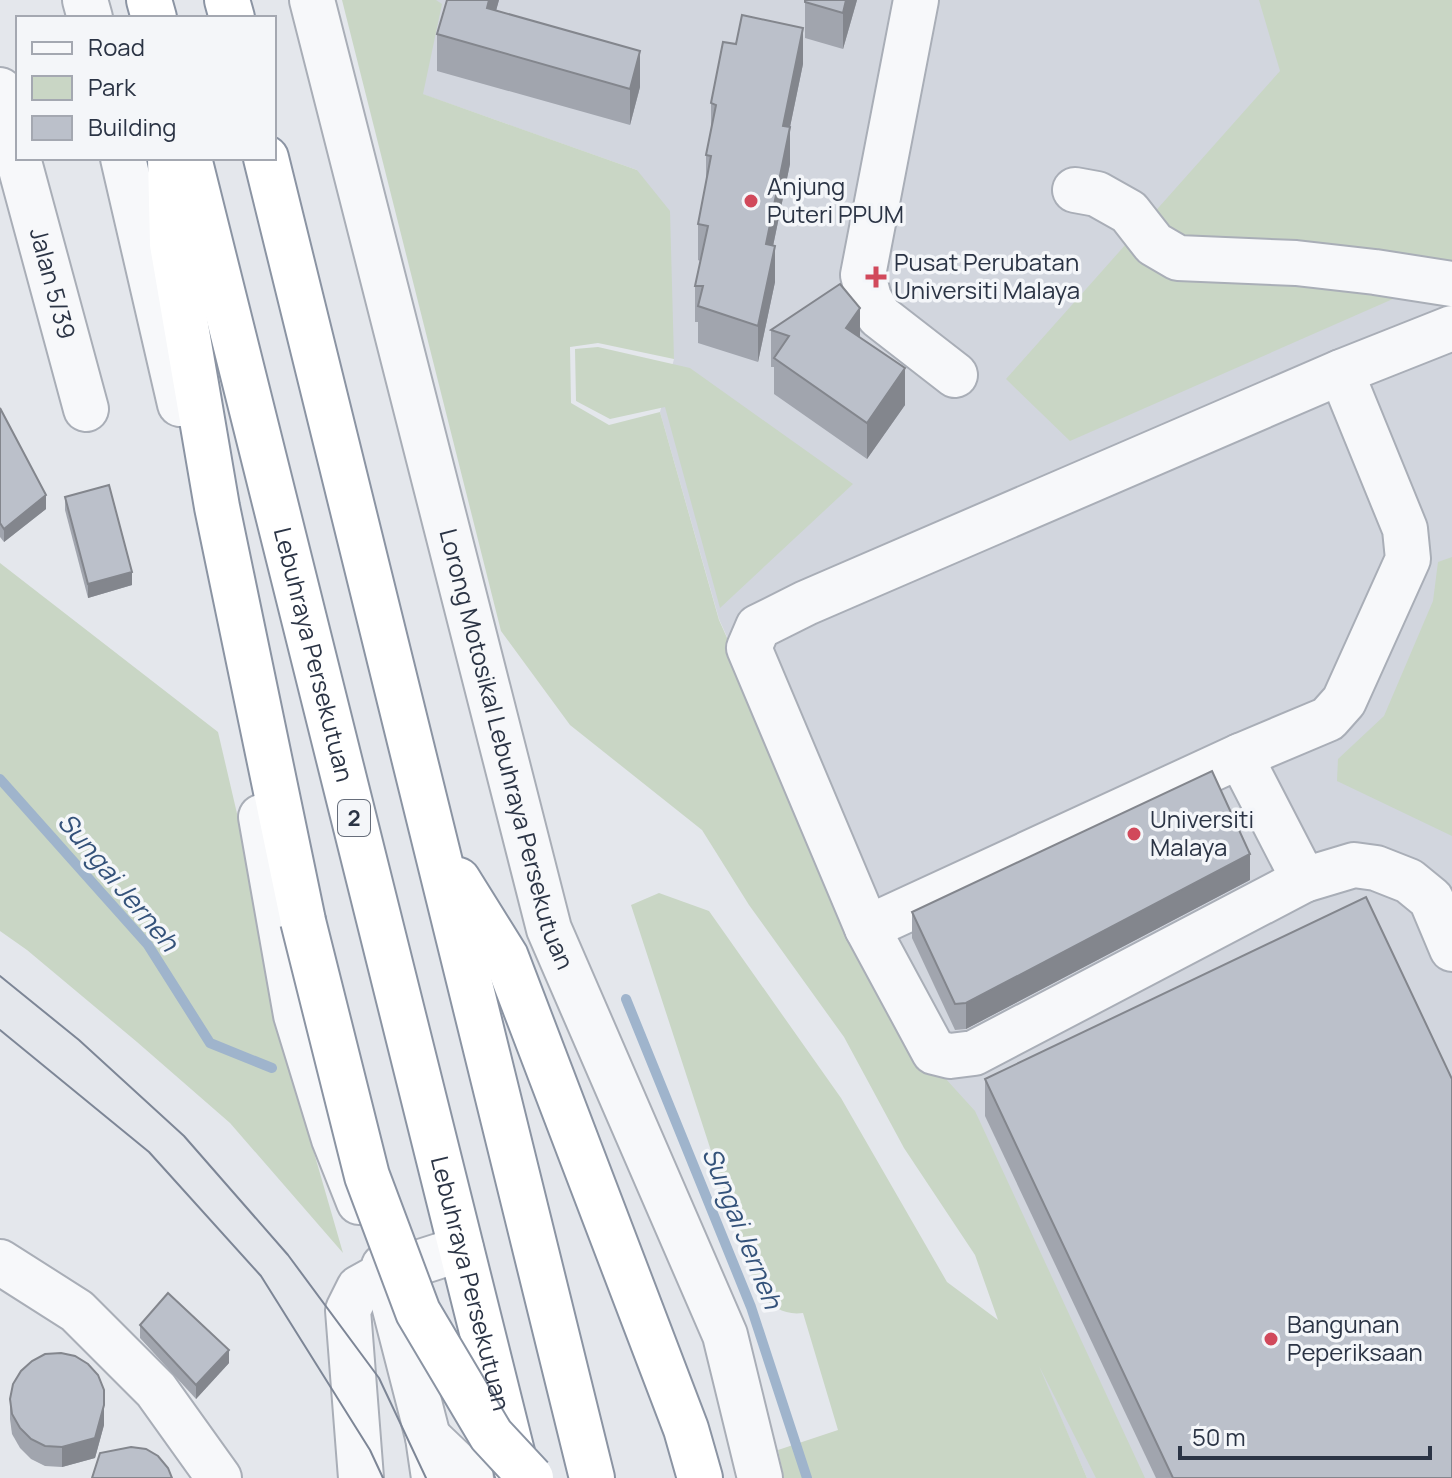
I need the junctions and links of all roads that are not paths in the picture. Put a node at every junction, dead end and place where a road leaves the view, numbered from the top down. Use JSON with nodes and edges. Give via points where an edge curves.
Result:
{"nodes":[{"id":1,"x":312,"y":0,"type":"edge"},
{"id":2,"x":916,"y":0,"type":"edge"},
{"id":3,"x":0,"y":90,"type":"edge"},
{"id":4,"x":16,"y":150,"type":"edge"},
{"id":5,"x":19,"y":160,"type":"edge"},
{"id":6,"x":123,"y":160,"type":"edge"},
{"id":7,"x":170,"y":160,"type":"edge"},
{"id":8,"x":189,"y":160,"type":"edge"},
{"id":9,"x":266,"y":160,"type":"edge"},
{"id":10,"x":1075,"y":190,"type":"dead end"},
{"id":11,"x":137,"y":216,"type":"junction"},
{"id":12,"x":172,"y":244,"type":"junction"},
{"id":13,"x":1452,"y":284,"type":"edge"},
{"id":14,"x":1452,"y":328,"type":"edge"},
{"id":15,"x":1341,"y":372,"type":"junction"},
{"id":16,"x":955,"y":375,"type":"dead end"},
{"id":17,"x":86,"y":409,"type":"dead end"},
{"id":18,"x":1240,"y":756,"type":"junction"},
{"id":19,"x":436,"y":844,"type":"junction"},
{"id":20,"x":1304,"y":880,"type":"junction"},
{"id":21,"x":867,"y":928,"type":"junction"},
{"id":22,"x":1452,"y":949,"type":"edge"},
{"id":23,"x":461,"y":1249,"type":"junction"},
{"id":24,"x":0,"y":1262,"type":"edge"},
{"id":25,"x":386,"y":1273,"type":"junction"},
{"id":26,"x":744,"y":1412,"type":"junction"},
{"id":27,"x":431,"y":1458,"type":"edge"},
{"id":28,"x":219,"y":1478,"type":"edge"},
{"id":29,"x":361,"y":1478,"type":"edge"},
{"id":30,"x":471,"y":1478,"type":"edge"},
{"id":31,"x":518,"y":1478,"type":"edge"},
{"id":32,"x":531,"y":1478,"type":"edge"},
{"id":33,"x":592,"y":1478,"type":"edge"},
{"id":34,"x":700,"y":1478,"type":"edge"},
{"id":35,"x":748,"y":1478,"type":"edge"},
{"id":36,"x":760,"y":1478,"type":"edge"}],
"edges":[{"from":1,"to":26,"type":"street","name":"Lorong Motosikal Lebuhraya Persekutuan","via":[[549,929],[725,1335]]},
{"from":2,"to":16,"type":"street","via":[[863,275],[879,316]]},
{"from":3,"to":4,"type":"street","name":"Jalan 5/39"},
{"from":5,"to":17,"type":"street","name":"Jalan 5/39"},
{"from":6,"to":11,"type":"street"},
{"from":7,"to":12,"type":"highway"},
{"from":8,"to":23,"type":"highway","name":"Lebuhraya Persekutuan","number":"2"},
{"from":9,"to":19,"type":"highway"},
{"from":10,"to":13,"type":"street","via":[[1097,194],[1129,212],[1154,244],[1178,258],[1296,263]]},
{"from":11,"to":12,"type":"street"},
{"from":11,"to":25,"type":"street","via":[[209,528],[296,1015],[334,1139]]},
{"from":12,"to":32,"type":"highway","bridge":true,"via":[[217,507],[303,921],[367,1176],[418,1312],[491,1435]]},
{"from":14,"to":15,"type":"street"},
{"from":15,"to":18,"type":"street","via":[[1405,529],[1407,565],[1344,701],[1328,719]]},
{"from":15,"to":21,"type":"street","via":[[758,627],[749,648]]},
{"from":18,"to":20,"type":"street"},
{"from":18,"to":21,"type":"street"},
{"from":19,"to":33,"type":"highway"},
{"from":19,"to":34,"type":"highway","via":[[506,957]]},
{"from":20,"to":21,"type":"street","via":[[974,1053],[950,1056],[934,1052]]},
{"from":20,"to":22,"type":"street","via":[[1354,865],[1409,881],[1431,899]]},
{"from":23,"to":25,"type":"street"},
{"from":23,"to":31,"type":"highway","name":"Lebuhraya Persekutuan","number":"2"},
{"from":24,"to":28,"type":"street","via":[[77,1311],[156,1390]]},
{"from":25,"to":27,"type":"street"},
{"from":25,"to":29,"type":"street","via":[[359,1288],[348,1310]]},
{"from":26,"to":35,"type":"street"},
{"from":26,"to":36,"type":"street","name":"Lorong Motosikal Lebuhraya Persekutuan"},
{"from":27,"to":30,"type":"street"}]}
